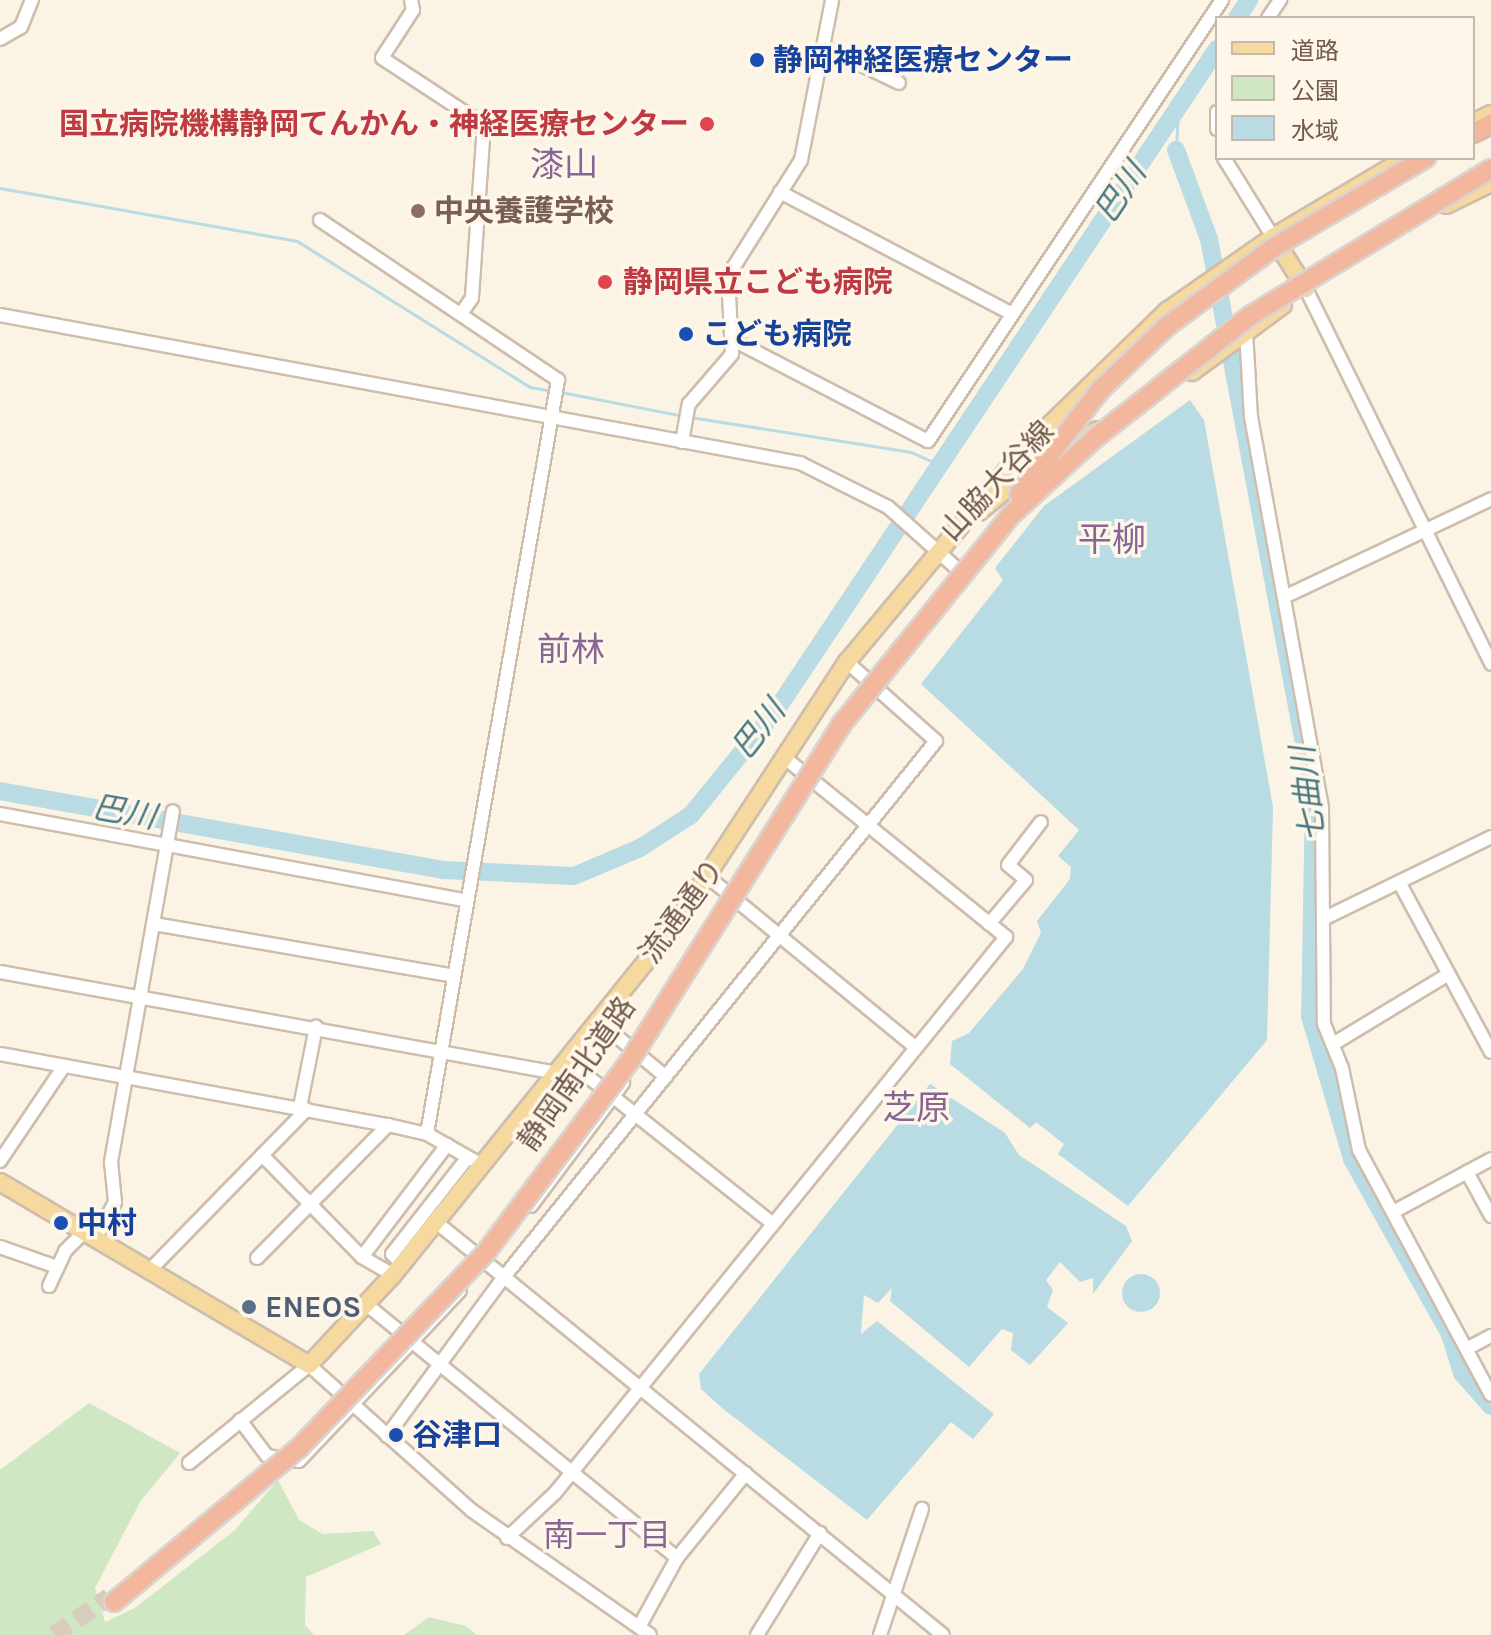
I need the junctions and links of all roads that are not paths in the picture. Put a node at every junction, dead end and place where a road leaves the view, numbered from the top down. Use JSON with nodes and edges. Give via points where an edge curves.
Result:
{"nodes":[{"id":1,"x":32,"y":0,"type":"edge"},
{"id":2,"x":411,"y":0,"type":"edge"},
{"id":3,"x":832,"y":0,"type":"edge"},
{"id":4,"x":1222,"y":0,"type":"edge"},
{"id":5,"x":0,"y":39,"type":"edge"},
{"id":6,"x":824,"y":47,"type":"junction"},
{"id":7,"x":899,"y":83,"type":"dead end"},
{"id":8,"x":1225,"y":160,"type":"edge"},
{"id":9,"x":1403,"y":160,"type":"edge"},
{"id":10,"x":1423,"y":160,"type":"edge"},
{"id":11,"x":1491,"y":169,"type":"edge"},
{"id":12,"x":1491,"y":183,"type":"edge"},
{"id":13,"x":780,"y":192,"type":"junction"},
{"id":14,"x":320,"y":220,"type":"dead end"},
{"id":15,"x":1273,"y":237,"type":"junction"},
{"id":16,"x":1306,"y":289,"type":"junction"},
{"id":17,"x":461,"y":314,"type":"junction"},
{"id":18,"x":1012,"y":314,"type":"junction"},
{"id":19,"x":0,"y":315,"type":"edge"},
{"id":20,"x":1243,"y":333,"type":"junction"},
{"id":21,"x":735,"y":341,"type":"junction"},
{"id":22,"x":552,"y":419,"type":"junction"},
{"id":23,"x":682,"y":442,"type":"junction"},
{"id":24,"x":1491,"y":499,"type":"edge"},
{"id":25,"x":1008,"y":514,"type":"junction"},
{"id":26,"x":1426,"y":531,"type":"junction"},
{"id":27,"x":930,"y":542,"type":"junction"},
{"id":28,"x":1284,"y":597,"type":"junction"},
{"id":29,"x":847,"y":662,"type":"junction"},
{"id":30,"x":1491,"y":664,"type":"edge"},
{"id":31,"x":874,"y":687,"type":"junction"},
{"id":32,"x":785,"y":758,"type":"junction"},
{"id":33,"x":813,"y":780,"type":"junction"},
{"id":34,"x":173,"y":811,"type":"dead end"},
{"id":35,"x":0,"y":814,"type":"edge"},
{"id":36,"x":1041,"y":822,"type":"dead end"},
{"id":37,"x":870,"y":825,"type":"junction"},
{"id":38,"x":1491,"y":837,"type":"edge"},
{"id":39,"x":167,"y":845,"type":"junction"},
{"id":40,"x":708,"y":877,"type":"junction"},
{"id":41,"x":1399,"y":882,"type":"junction"},
{"id":42,"x":465,"y":900,"type":"junction"},
{"id":43,"x":737,"y":900,"type":"junction"},
{"id":44,"x":1323,"y":919,"type":"junction"},
{"id":45,"x":154,"y":924,"type":"junction"},
{"id":46,"x":989,"y":924,"type":"junction"},
{"id":47,"x":782,"y":937,"type":"junction"},
{"id":48,"x":0,"y":972,"type":"edge"},
{"id":49,"x":1447,"y":975,"type":"junction"},
{"id":50,"x":454,"y":976,"type":"junction"},
{"id":51,"x":141,"y":996,"type":"junction"},
{"id":52,"x":598,"y":1021,"type":"junction"},
{"id":53,"x":316,"y":1027,"type":"junction"},
{"id":54,"x":1333,"y":1044,"type":"junction"},
{"id":55,"x":915,"y":1047,"type":"junction"},
{"id":56,"x":441,"y":1049,"type":"junction"},
{"id":57,"x":1491,"y":1052,"type":"edge"},
{"id":58,"x":0,"y":1054,"type":"edge"},
{"id":59,"x":640,"y":1056,"type":"junction"},
{"id":60,"x":64,"y":1066,"type":"junction"},
{"id":61,"x":562,"y":1066,"type":"junction"},
{"id":62,"x":666,"y":1077,"type":"junction"},
{"id":63,"x":127,"y":1078,"type":"junction"},
{"id":64,"x":613,"y":1099,"type":"junction"},
{"id":65,"x":304,"y":1108,"type":"junction"},
{"id":66,"x":634,"y":1115,"type":"junction"},
{"id":67,"x":388,"y":1125,"type":"junction"},
{"id":68,"x":427,"y":1134,"type":"junction"},
{"id":69,"x":447,"y":1145,"type":"junction"},
{"id":70,"x":262,"y":1155,"type":"junction"},
{"id":71,"x":1491,"y":1159,"type":"edge"},
{"id":72,"x":0,"y":1161,"type":"edge"},
{"id":73,"x":475,"y":1161,"type":"junction"},
{"id":74,"x":1467,"y":1172,"type":"junction"},
{"id":75,"x":0,"y":1182,"type":"edge"},
{"id":76,"x":310,"y":1204,"type":"junction"},
{"id":77,"x":1395,"y":1211,"type":"junction"},
{"id":78,"x":1491,"y":1216,"type":"edge"},
{"id":79,"x":436,"y":1222,"type":"junction"},
{"id":80,"x":772,"y":1223,"type":"junction"},
{"id":81,"x":90,"y":1236,"type":"junction"},
{"id":82,"x":0,"y":1247,"type":"edge"},
{"id":83,"x":362,"y":1257,"type":"junction"},
{"id":84,"x":257,"y":1258,"type":"dead end"},
{"id":85,"x":486,"y":1263,"type":"junction"},
{"id":86,"x":57,"y":1267,"type":"junction"},
{"id":87,"x":151,"y":1269,"type":"junction"},
{"id":88,"x":397,"y":1269,"type":"junction"},
{"id":89,"x":504,"y":1277,"type":"junction"},
{"id":90,"x":49,"y":1286,"type":"dead end"},
{"id":91,"x":367,"y":1305,"type":"junction"},
{"id":92,"x":1491,"y":1336,"type":"edge"},
{"id":93,"x":415,"y":1343,"type":"junction"},
{"id":94,"x":1470,"y":1347,"type":"junction"},
{"id":95,"x":441,"y":1364,"type":"junction"},
{"id":96,"x":309,"y":1365,"type":"junction"},
{"id":97,"x":637,"y":1385,"type":"junction"},
{"id":98,"x":1491,"y":1395,"type":"edge"},
{"id":99,"x":355,"y":1408,"type":"junction"},
{"id":100,"x":240,"y":1420,"type":"junction"},
{"id":101,"x":387,"y":1436,"type":"junction"},
{"id":102,"x":189,"y":1463,"type":"dead end"},
{"id":103,"x":570,"y":1469,"type":"junction"},
{"id":104,"x":746,"y":1473,"type":"junction"},
{"id":105,"x":922,"y":1509,"type":"dead end"},
{"id":106,"x":820,"y":1533,"type":"junction"},
{"id":107,"x":507,"y":1538,"type":"junction"},
{"id":108,"x":677,"y":1558,"type":"junction"},
{"id":109,"x":893,"y":1596,"type":"junction"},
{"id":110,"x":111,"y":1599,"type":"tunnel mouth"},
{"id":111,"x":645,"y":1631,"type":"edge"},
{"id":112,"x":757,"y":1635,"type":"edge"},
{"id":113,"x":880,"y":1635,"type":"edge"},
{"id":114,"x":943,"y":1635,"type":"edge"}],
"edges":[{"from":1,"to":5,"type":"street","via":[[21,27]]},
{"from":2,"to":17,"type":"street","via":[[413,10],[382,58],[484,125],[472,298]]},
{"from":3,"to":6,"type":"street"},
{"from":4,"to":18,"type":"street"},
{"from":6,"to":7,"type":"street"},
{"from":6,"to":13,"type":"street","via":[[801,160]]},
{"from":8,"to":15,"type":"street"},
{"from":9,"to":15,"type":"main road","name":"山脇大谷線"},
{"from":10,"to":25,"type":"highway","bridge":true,"via":[[1273,248],[1166,327],[1073,421]]},
{"from":11,"to":25,"type":"highway","bridge":true,"via":[[1250,316]]},
{"from":12,"to":16,"type":"main road","name":"山脇大谷線"},
{"from":13,"to":18,"type":"street"},
{"from":13,"to":21,"type":"street","via":[[728,276]]},
{"from":14,"to":17,"type":"street"},
{"from":15,"to":16,"type":"main road"},
{"from":15,"to":27,"type":"main road","name":"山脇大谷線","via":[[1202,285],[1099,374]]},
{"from":16,"to":20,"type":"main road","name":"山脇大谷線"},
{"from":16,"to":26,"type":"street"},
{"from":17,"to":22,"type":"street","via":[[558,380]]},
{"from":18,"to":21,"type":"street","via":[[928,441]]},
{"from":19,"to":22,"type":"street"},
{"from":20,"to":27,"type":"main road","name":"山脇大谷線","via":[[1157,399],[1048,455]]},
{"from":20,"to":28,"type":"street","via":[[1251,417]]},
{"from":21,"to":23,"type":"street","via":[[729,363],[689,404]]},
{"from":22,"to":23,"type":"street"},
{"from":22,"to":42,"type":"street"},
{"from":23,"to":27,"type":"street","via":[[800,463],[888,507]]},
{"from":24,"to":26,"type":"street"},
{"from":25,"to":110,"type":"highway","name":"静岡南北道路","bridge":true,"via":[[858,702],[629,1062],[487,1251],[322,1427]]},
{"from":26,"to":28,"type":"street"},
{"from":26,"to":30,"type":"street"},
{"from":27,"to":29,"type":"main road","name":"流通通り"},
{"from":27,"to":31,"type":"street","via":[[963,574]]},
{"from":28,"to":44,"type":"street","via":[[1322,809]]},
{"from":29,"to":31,"type":"street"},
{"from":29,"to":32,"type":"main road","name":"流通通り"},
{"from":31,"to":33,"type":"street"},
{"from":31,"to":37,"type":"street","via":[[936,741]]},
{"from":32,"to":33,"type":"street"},
{"from":32,"to":40,"type":"main road","name":"流通通り"},
{"from":33,"to":37,"type":"street"},
{"from":33,"to":43,"type":"street"},
{"from":34,"to":39,"type":"street"},
{"from":35,"to":39,"type":"street"},
{"from":36,"to":46,"type":"street","via":[[1008,865],[1026,880]]},
{"from":37,"to":46,"type":"street"},
{"from":37,"to":47,"type":"street"},
{"from":38,"to":41,"type":"street"},
{"from":39,"to":42,"type":"street"},
{"from":39,"to":45,"type":"street"},
{"from":40,"to":43,"type":"street"},
{"from":40,"to":52,"type":"main road","name":"流通通り"},
{"from":41,"to":44,"type":"street"},
{"from":41,"to":49,"type":"street"},
{"from":42,"to":50,"type":"street"},
{"from":43,"to":47,"type":"street"},
{"from":43,"to":59,"type":"street"},
{"from":44,"to":54,"type":"street","via":[[1321,1002]]},
{"from":45,"to":50,"type":"street"},
{"from":45,"to":51,"type":"street"},
{"from":46,"to":55,"type":"street","via":[[1006,937]]},
{"from":47,"to":55,"type":"street"},
{"from":47,"to":62,"type":"street"},
{"from":48,"to":51,"type":"street"},
{"from":49,"to":54,"type":"street"},
{"from":49,"to":57,"type":"street"},
{"from":50,"to":56,"type":"street"},
{"from":51,"to":53,"type":"street"},
{"from":51,"to":63,"type":"street"},
{"from":52,"to":59,"type":"street"},
{"from":52,"to":61,"type":"main road","name":"流通通り"},
{"from":53,"to":56,"type":"street"},
{"from":53,"to":65,"type":"street"},
{"from":54,"to":77,"type":"street","via":[[1359,1150]]},
{"from":55,"to":80,"type":"street"},
{"from":56,"to":61,"type":"street"},
{"from":56,"to":68,"type":"street"},
{"from":58,"to":60,"type":"street"},
{"from":59,"to":62,"type":"street"},
{"from":59,"to":64,"type":"street"},
{"from":60,"to":63,"type":"street"},
{"from":60,"to":72,"type":"street"},
{"from":61,"to":64,"type":"street"},
{"from":61,"to":73,"type":"main road","name":"流通通り"},
{"from":62,"to":66,"type":"street"},
{"from":63,"to":65,"type":"street"},
{"from":63,"to":81,"type":"street","via":[[111,1162],[115,1202]]},
{"from":64,"to":66,"type":"street"},
{"from":64,"to":85,"type":"street"},
{"from":65,"to":67,"type":"street"},
{"from":65,"to":70,"type":"street"},
{"from":66,"to":80,"type":"street"},
{"from":66,"to":89,"type":"street"},
{"from":67,"to":68,"type":"street"},
{"from":67,"to":76,"type":"street"},
{"from":68,"to":69,"type":"street"},
{"from":69,"to":73,"type":"street"},
{"from":69,"to":83,"type":"street"},
{"from":70,"to":76,"type":"street"},
{"from":70,"to":87,"type":"street"},
{"from":71,"to":74,"type":"street"},
{"from":73,"to":79,"type":"main road","name":"流通通り"},
{"from":73,"to":88,"type":"street","via":[[392,1254]]},
{"from":74,"to":77,"type":"street"},
{"from":74,"to":78,"type":"street"},
{"from":75,"to":81,"type":"main road"},
{"from":76,"to":83,"type":"street"},
{"from":76,"to":84,"type":"street"},
{"from":77,"to":94,"type":"street"},
{"from":79,"to":85,"type":"street"},
{"from":79,"to":88,"type":"main road","name":"流通通り"},
{"from":80,"to":97,"type":"street"},
{"from":81,"to":86,"type":"street"},
{"from":81,"to":87,"type":"main road"},
{"from":82,"to":86,"type":"street"},
{"from":83,"to":88,"type":"street"},
{"from":85,"to":89,"type":"street"},
{"from":85,"to":93,"type":"street"},
{"from":86,"to":90,"type":"street"},
{"from":87,"to":96,"type":"main road"},
{"from":88,"to":91,"type":"main road","name":"流通通り"},
{"from":89,"to":95,"type":"street"},
{"from":89,"to":97,"type":"street"},
{"from":91,"to":93,"type":"street"},
{"from":91,"to":96,"type":"main road","name":"流通通り"},
{"from":92,"to":94,"type":"street"},
{"from":93,"to":95,"type":"street"},
{"from":93,"to":99,"type":"street"},
{"from":94,"to":98,"type":"street","via":[[1479,1381]]},
{"from":95,"to":101,"type":"street"},
{"from":95,"to":103,"type":"street"},
{"from":96,"to":99,"type":"street"},
{"from":96,"to":100,"type":"street"},
{"from":97,"to":103,"type":"street"},
{"from":97,"to":104,"type":"street"},
{"from":99,"to":100,"type":"street","via":[[295,1462],[267,1456]]},
{"from":99,"to":101,"type":"street"},
{"from":100,"to":102,"type":"street"},
{"from":101,"to":107,"type":"street"},
{"from":103,"to":107,"type":"street"},
{"from":103,"to":108,"type":"street"},
{"from":104,"to":106,"type":"street"},
{"from":104,"to":108,"type":"street"},
{"from":105,"to":109,"type":"street"},
{"from":106,"to":109,"type":"street"},
{"from":106,"to":112,"type":"street"},
{"from":107,"to":111,"type":"street"},
{"from":108,"to":111,"type":"street"},
{"from":109,"to":113,"type":"street"},
{"from":109,"to":114,"type":"street"}]}
